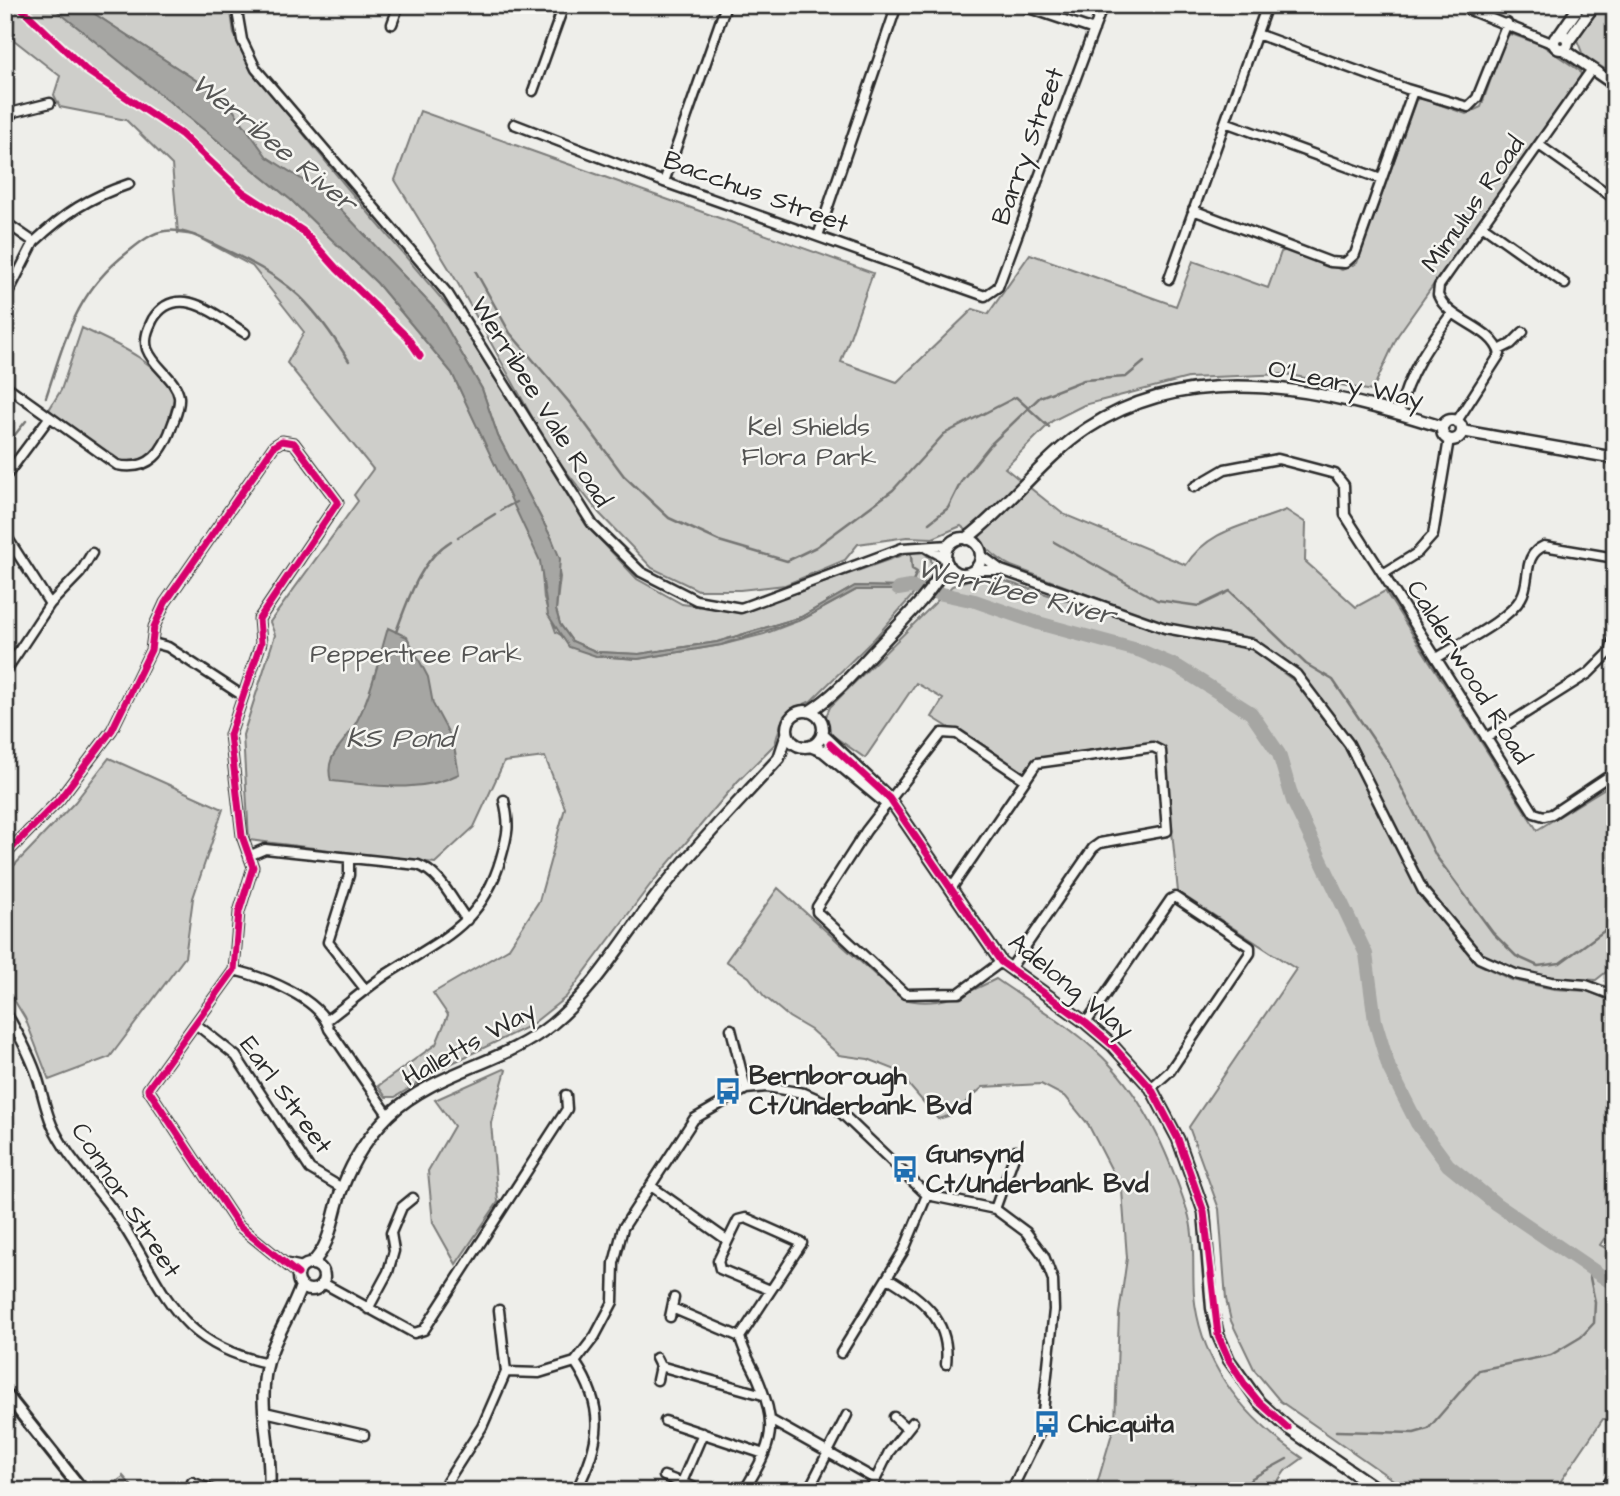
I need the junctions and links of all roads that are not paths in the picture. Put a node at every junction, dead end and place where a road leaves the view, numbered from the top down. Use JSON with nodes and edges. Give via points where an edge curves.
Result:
{"nodes":[{"id":1,"x":236,"y":5,"type":"edge"},
{"id":2,"x":399,"y":5,"type":"edge"},
{"id":3,"x":564,"y":5,"type":"edge"},
{"id":4,"x":726,"y":5,"type":"edge"},
{"id":5,"x":897,"y":5,"type":"edge"},
{"id":6,"x":1020,"y":5,"type":"edge"},
{"id":7,"x":1103,"y":5,"type":"edge"},
{"id":8,"x":1267,"y":5,"type":"edge"},
{"id":9,"x":1457,"y":5,"type":"edge"},
{"id":10,"x":1486,"y":5,"type":"edge"},
{"id":11,"x":1580,"y":5,"type":"edge"},
{"id":12,"x":1594,"y":5,"type":"edge"},
{"id":13,"x":1483,"y":15,"type":"junction"},
{"id":14,"x":1507,"y":23,"type":"junction"},
{"id":15,"x":392,"y":24,"type":"dead end"},
{"id":16,"x":1094,"y":30,"type":"junction"},
{"id":17,"x":1257,"y":34,"type":"junction"},
{"id":18,"x":1562,"y":41,"type":"junction"},
{"id":19,"x":1592,"y":69,"type":"junction"},
{"id":20,"x":1615,"y":85,"type":"edge"},
{"id":21,"x":1413,"y":91,"type":"junction"},
{"id":22,"x":534,"y":92,"type":"dead end"},
{"id":23,"x":50,"y":103,"type":"dead end"},
{"id":24,"x":5,"y":119,"type":"edge"},
{"id":25,"x":1226,"y":122,"type":"junction"},
{"id":26,"x":514,"y":124,"type":"dead end"},
{"id":27,"x":1539,"y":145,"type":"junction"},
{"id":28,"x":1381,"y":179,"type":"junction"},
{"id":29,"x":664,"y":182,"type":"junction"},
{"id":30,"x":129,"y":184,"type":"dead end"},
{"id":31,"x":1615,"y":199,"type":"edge"},
{"id":32,"x":1193,"y":210,"type":"junction"},
{"id":33,"x":5,"y":222,"type":"edge"},
{"id":34,"x":1482,"y":225,"type":"junction"},
{"id":35,"x":818,"y":236,"type":"junction"},
{"id":36,"x":34,"y":242,"type":"junction"},
{"id":37,"x":1169,"y":279,"type":"dead end"},
{"id":38,"x":1565,"y":284,"type":"dead end"},
{"id":39,"x":985,"y":296,"type":"joint"},
{"id":40,"x":5,"y":299,"type":"edge"},
{"id":41,"x":1452,"y":313,"type":"junction"},
{"id":42,"x":245,"y":332,"type":"dead end"},
{"id":43,"x":1522,"y":332,"type":"dead end"},
{"id":44,"x":1499,"y":350,"type":"junction"},
{"id":45,"x":5,"y":385,"type":"edge"},
{"id":46,"x":1399,"y":413,"type":"junction"},
{"id":47,"x":49,"y":418,"type":"junction"},
{"id":48,"x":1460,"y":426,"type":"junction"},
{"id":49,"x":1442,"y":427,"type":"junction"},
{"id":50,"x":1449,"y":439,"type":"junction"},
{"id":51,"x":1615,"y":457,"type":"edge"},
{"id":52,"x":5,"y":477,"type":"edge"},
{"id":53,"x":1194,"y":487,"type":"dead end"},
{"id":54,"x":992,"y":519,"type":"junction"},
{"id":55,"x":5,"y":534,"type":"edge"},
{"id":56,"x":966,"y":539,"type":"junction"},
{"id":57,"x":950,"y":545,"type":"junction"},
{"id":58,"x":927,"y":548,"type":"junction"},
{"id":59,"x":980,"y":552,"type":"junction"},
{"id":60,"x":92,"y":553,"type":"dead end"},
{"id":61,"x":1615,"y":558,"type":"edge"},
{"id":62,"x":946,"y":561,"type":"junction"},
{"id":63,"x":974,"y":570,"type":"junction"},
{"id":64,"x":1001,"y":570,"type":"junction"},
{"id":65,"x":959,"y":574,"type":"junction"},
{"id":66,"x":1383,"y":574,"type":"junction"},
{"id":67,"x":934,"y":587,"type":"junction"},
{"id":68,"x":50,"y":604,"type":"junction"},
{"id":69,"x":1615,"y":634,"type":"edge"},
{"id":70,"x":153,"y":643,"type":"junction"},
{"id":71,"x":1437,"y":658,"type":"junction"},
{"id":72,"x":5,"y":672,"type":"edge"},
{"id":73,"x":243,"y":696,"type":"junction"},
{"id":74,"x":830,"y":699,"type":"junction"},
{"id":75,"x":810,"y":711,"type":"junction"},
{"id":76,"x":822,"y":723,"type":"junction"},
{"id":77,"x":787,"y":734,"type":"junction"},
{"id":78,"x":822,"y":734,"type":"junction"},
{"id":79,"x":1486,"y":738,"type":"junction"},
{"id":80,"x":805,"y":746,"type":"junction"},
{"id":81,"x":779,"y":758,"type":"junction"},
{"id":82,"x":1615,"y":772,"type":"edge"},
{"id":83,"x":1024,"y":779,"type":"junction"},
{"id":84,"x":504,"y":800,"type":"dead end"},
{"id":85,"x":891,"y":805,"type":"junction"},
{"id":86,"x":5,"y":855,"type":"edge"},
{"id":87,"x":251,"y":855,"type":"junction"},
{"id":88,"x":349,"y":859,"type":"junction"},
{"id":89,"x":951,"y":888,"type":"junction"},
{"id":90,"x":467,"y":920,"type":"junction"},
{"id":91,"x":1001,"y":962,"type":"junction"},
{"id":92,"x":1010,"y":969,"type":"junction"},
{"id":93,"x":234,"y":970,"type":"junction"},
{"id":94,"x":365,"y":989,"type":"junction"},
{"id":95,"x":1615,"y":996,"type":"edge"},
{"id":96,"x":5,"y":1011,"type":"edge"},
{"id":97,"x":327,"y":1020,"type":"junction"},
{"id":98,"x":1086,"y":1023,"type":"junction"},
{"id":99,"x":197,"y":1025,"type":"junction"},
{"id":100,"x":731,"y":1030,"type":"dead end"},
{"id":101,"x":1151,"y":1087,"type":"junction"},
{"id":102,"x":746,"y":1089,"type":"junction"},
{"id":103,"x":566,"y":1095,"type":"dead end"},
{"id":104,"x":389,"y":1115,"type":"junction"},
{"id":105,"x":1016,"y":1151,"type":"dead end"},
{"id":106,"x":650,"y":1186,"type":"junction"},
{"id":107,"x":342,"y":1188,"type":"junction"},
{"id":108,"x":927,"y":1195,"type":"junction"},
{"id":109,"x":413,"y":1198,"type":"dead end"},
{"id":110,"x":995,"y":1209,"type":"junction"},
{"id":111,"x":727,"y":1240,"type":"junction"},
{"id":112,"x":310,"y":1265,"type":"junction"},
{"id":113,"x":888,"y":1278,"type":"junction"},
{"id":114,"x":323,"y":1283,"type":"junction"},
{"id":115,"x":305,"y":1288,"type":"junction"},
{"id":116,"x":771,"y":1290,"type":"junction"},
{"id":117,"x":368,"y":1309,"type":"junction"},
{"id":118,"x":499,"y":1310,"type":"dead end"},
{"id":119,"x":670,"y":1317,"type":"dead end"},
{"id":120,"x":740,"y":1337,"type":"junction"},
{"id":121,"x":841,"y":1353,"type":"dead end"},
{"id":122,"x":575,"y":1362,"type":"junction"},
{"id":123,"x":268,"y":1363,"type":"junction"},
{"id":124,"x":946,"y":1364,"type":"dead end"},
{"id":125,"x":506,"y":1372,"type":"junction"},
{"id":126,"x":657,"y":1380,"type":"dead end"},
{"id":127,"x":5,"y":1393,"type":"edge"},
{"id":128,"x":763,"y":1395,"type":"junction"},
{"id":129,"x":265,"y":1412,"type":"junction"},
{"id":130,"x":847,"y":1415,"type":"dead end"},
{"id":131,"x":894,"y":1417,"type":"dead end"},
{"id":132,"x":665,"y":1420,"type":"dead end"},
{"id":133,"x":772,"y":1421,"type":"junction"},
{"id":134,"x":913,"y":1422,"type":"dead end"},
{"id":135,"x":907,"y":1429,"type":"junction"},
{"id":136,"x":703,"y":1433,"type":"junction"},
{"id":137,"x":364,"y":1434,"type":"dead end"},
{"id":138,"x":828,"y":1451,"type":"junction"},
{"id":139,"x":764,"y":1454,"type":"junction"},
{"id":140,"x":1615,"y":1474,"type":"edge"},
{"id":141,"x":664,"y":1476,"type":"dead end"},
{"id":142,"x":875,"y":1479,"type":"junction"},
{"id":143,"x":192,"y":1482,"type":"dead end"},
{"id":144,"x":682,"y":1482,"type":"junction"},
{"id":145,"x":693,"y":1487,"type":"dead end"},
{"id":146,"x":83,"y":1491,"type":"edge"},
{"id":147,"x":214,"y":1491,"type":"edge"},
{"id":148,"x":269,"y":1491,"type":"edge"},
{"id":149,"x":441,"y":1491,"type":"edge"},
{"id":150,"x":576,"y":1491,"type":"edge"},
{"id":151,"x":744,"y":1491,"type":"edge"},
{"id":152,"x":807,"y":1491,"type":"edge"},
{"id":153,"x":870,"y":1491,"type":"edge"},
{"id":154,"x":1011,"y":1491,"type":"edge"},
{"id":155,"x":1380,"y":1491,"type":"edge"},
{"id":156,"x":1603,"y":1491,"type":"edge"}],
"edges":[{"from":1,"to":58,"type":"street","name":"Werribee Vale Road","via":[[242,40],[256,69],[448,294],[593,525],[641,572],[696,600],[741,608],[902,548]]},
{"from":2,"to":15,"type":"street"},
{"from":3,"to":22,"type":"street"},
{"from":4,"to":29,"type":"street"},
{"from":5,"to":35,"type":"street"},
{"from":6,"to":16,"type":"street"},
{"from":7,"to":16,"type":"street","name":"Barry Street"},
{"from":8,"to":17,"type":"street"},
{"from":9,"to":13,"type":"street"},
{"from":10,"to":13,"type":"street"},
{"from":11,"to":18,"type":"street"},
{"from":12,"to":18,"type":"street"},
{"from":13,"to":14,"type":"street"},
{"from":14,"to":18,"type":"street"},
{"from":14,"to":21,"type":"street","via":[[1477,99],[1468,107]]},
{"from":16,"to":39,"type":"street","name":"Barry Street","via":[[998,287]]},
{"from":17,"to":21,"type":"street"},
{"from":17,"to":25,"type":"street"},
{"from":18,"to":19,"type":"street"},
{"from":19,"to":20,"type":"street"},
{"from":19,"to":27,"type":"street","name":"Mimulus Road"},
{"from":21,"to":28,"type":"street"},
{"from":23,"to":24,"type":"street","via":[[14,112]]},
{"from":25,"to":28,"type":"street"},
{"from":25,"to":32,"type":"street"},
{"from":26,"to":29,"type":"street","name":"Bacchus Street"},
{"from":27,"to":31,"type":"street"},
{"from":27,"to":34,"type":"street","name":"Mimulus Road"},
{"from":28,"to":32,"type":"street","via":[[1355,254],[1345,263],[1330,262]]},
{"from":29,"to":35,"type":"street","name":"Bacchus Street"},
{"from":30,"to":36,"type":"street","via":[[92,197]]},
{"from":32,"to":37,"type":"street"},
{"from":33,"to":36,"type":"street"},
{"from":34,"to":38,"type":"street"},
{"from":34,"to":41,"type":"street","name":"Mimulus Road","via":[[1437,291]]},
{"from":35,"to":39,"type":"street","name":"Bacchus Street"},
{"from":36,"to":40,"type":"street"},
{"from":41,"to":44,"type":"street","name":"Mimulus Road","via":[[1492,340]]},
{"from":41,"to":46,"type":"street","via":[[1410,378]]},
{"from":42,"to":47,"type":"street","via":[[188,301],[176,302],[156,315],[146,345],[153,362],[179,394],[179,403],[161,452],[136,468],[117,465]]},
{"from":43,"to":44,"type":"street"},
{"from":44,"to":48,"type":"street","via":[[1497,362]]},
{"from":45,"to":47,"type":"street"},
{"from":46,"to":49,"type":"street","name":"O'Leary Way"},
{"from":46,"to":54,"type":"street","name":"O'Leary Way","via":[[1287,388],[1240,385],[1181,391],[1088,427],[1054,454]]},
{"from":47,"to":52,"type":"street"},
{"from":48,"to":49,"type":"street","via":[[1448,421]]},
{"from":48,"to":50,"type":"street","via":[[1459,437]]},
{"from":48,"to":51,"type":"street"},
{"from":49,"to":50,"type":"street"},
{"from":50,"to":66,"type":"street","name":"Calderwood Road","via":[[1433,534],[1417,553]]},
{"from":53,"to":66,"type":"street","via":[[1225,469],[1278,460],[1335,474],[1342,480],[1345,515]]},
{"from":54,"to":56,"type":"street","name":"O'Leary Way"},
{"from":54,"to":59,"type":"street","name":"O'Leary Way"},
{"from":55,"to":68,"type":"street"},
{"from":56,"to":57,"type":"street"},
{"from":56,"to":59,"type":"street"},
{"from":57,"to":58,"type":"street","name":"Werribee Vale Road"},
{"from":57,"to":62,"type":"street"},
{"from":58,"to":62,"type":"street"},
{"from":59,"to":63,"type":"street"},
{"from":59,"to":64,"type":"street"},
{"from":60,"to":68,"type":"street"},
{"from":61,"to":71,"type":"street","via":[[1544,546],[1537,549],[1530,558],[1524,594],[1513,610]]},
{"from":62,"to":65,"type":"street"},
{"from":62,"to":67,"type":"street"},
{"from":63,"to":64,"type":"street"},
{"from":63,"to":65,"type":"street"},
{"from":64,"to":95,"type":"street","via":[[1165,628],[1253,645],[1296,674],[1349,744],[1423,891],[1479,958],[1515,974],[1586,985]]},
{"from":65,"to":67,"type":"street"},
{"from":66,"to":71,"type":"street","name":"Calderwood Road"},
{"from":67,"to":74,"type":"street"},
{"from":68,"to":72,"type":"street"},
{"from":69,"to":79,"type":"street","via":[[1609,652],[1589,673]]},
{"from":70,"to":73,"type":"street","via":[[168,647]]},
{"from":70,"to":73,"type":"street","via":[[164,603],[271,449],[282,440],[294,443],[338,502],[259,619],[261,643]]},
{"from":70,"to":86,"type":"street","via":[[131,696],[86,768]]},
{"from":71,"to":79,"type":"street","name":"Calderwood Road"},
{"from":73,"to":87,"type":"street","via":[[230,749],[242,836]]},
{"from":74,"to":75,"type":"street"},
{"from":74,"to":76,"type":"street"},
{"from":75,"to":76,"type":"street"},
{"from":75,"to":77,"type":"street","via":[[790,718]]},
{"from":76,"to":78,"type":"street"},
{"from":77,"to":80,"type":"street"},
{"from":77,"to":81,"type":"street","name":"Halletts Way"},
{"from":78,"to":80,"type":"street"},
{"from":78,"to":85,"type":"street","name":"Adelong Way"},
{"from":79,"to":82,"type":"street","name":"Calderwood Road","via":[[1529,808],[1539,815],[1552,814]]},
{"from":80,"to":81,"type":"street","name":"Halletts Way"},
{"from":80,"to":85,"type":"street","name":"Adelong Way","via":[[823,751]]},
{"from":81,"to":104,"type":"street","name":"Halletts Way","via":[[673,874],[604,971],[558,1019],[523,1042],[443,1079]]},
{"from":83,"to":85,"type":"street","via":[[957,734],[945,732]]},
{"from":83,"to":89,"type":"street"},
{"from":83,"to":92,"type":"street","via":[[1037,764],[1060,758],[1158,748],[1168,827],[1165,834],[1100,843],[1093,848]]},
{"from":84,"to":90,"type":"street","via":[[510,826],[497,874]]},
{"from":85,"to":89,"type":"street","name":"Adelong Way"},
{"from":85,"to":91,"type":"street","via":[[819,900],[817,912],[912,996],[959,993]]},
{"from":87,"to":88,"type":"street","via":[[265,849]]},
{"from":87,"to":93,"type":"street","via":[[253,867],[235,934]]},
{"from":88,"to":90,"type":"street","via":[[430,869]]},
{"from":88,"to":94,"type":"street","via":[[349,875],[328,942]]},
{"from":89,"to":91,"type":"street","name":"Adelong Way"},
{"from":90,"to":94,"type":"street"},
{"from":91,"to":92,"type":"street","name":"Adelong Way"},
{"from":92,"to":98,"type":"street","name":"Adelong Way"},
{"from":93,"to":97,"type":"street","via":[[292,992]]},
{"from":93,"to":99,"type":"street"},
{"from":94,"to":97,"type":"street"},
{"from":96,"to":123,"type":"street","name":"Connor Street","via":[[21,1038],[51,1123],[73,1164],[115,1214],[173,1310],[197,1332],[231,1352]]},
{"from":97,"to":104,"type":"street"},
{"from":98,"to":101,"type":"street","name":"Adelong Way"},
{"from":98,"to":101,"type":"street","via":[[1175,897],[1250,947],[1170,1071]]},
{"from":99,"to":107,"type":"street","name":"Earl Street","via":[[236,1056],[310,1169]]},
{"from":99,"to":112,"type":"street","via":[[152,1081],[148,1089],[151,1098],[238,1225],[289,1264]]},
{"from":100,"to":102,"type":"street"},
{"from":101,"to":155,"type":"street","name":"Adelong Way","via":[[1178,1139],[1203,1212],[1212,1308],[1229,1360],[1259,1402],[1288,1428]]},
{"from":102,"to":106,"type":"street","via":[[694,1119]]},
{"from":102,"to":108,"type":"street","via":[[804,1093],[834,1106]]},
{"from":103,"to":117,"type":"street","via":[[567,1109],[424,1330],[414,1333]]},
{"from":104,"to":107,"type":"street","name":"Halletts Way","via":[[356,1158]]},
{"from":105,"to":110,"type":"street"},
{"from":106,"to":111,"type":"street"},
{"from":106,"to":122,"type":"street","via":[[623,1228],[614,1263],[613,1302]]},
{"from":107,"to":112,"type":"street","name":"Halletts Way"},
{"from":108,"to":110,"type":"street"},
{"from":108,"to":113,"type":"street"},
{"from":109,"to":117,"type":"street","via":[[402,1207],[391,1233],[394,1251]]},
{"from":110,"to":154,"type":"street","via":[[1026,1232],[1054,1280],[1041,1430]]},
{"from":111,"to":116,"type":"street","via":[[718,1261],[720,1269]]},
{"from":111,"to":116,"type":"street","via":[[738,1220],[746,1218],[802,1243]]},
{"from":112,"to":114,"type":"street","via":[[324,1275]]},
{"from":112,"to":115,"type":"street"},
{"from":113,"to":121,"type":"street"},
{"from":113,"to":124,"type":"street","via":[[916,1294],[934,1312],[948,1346]]},
{"from":114,"to":115,"type":"street","via":[[317,1289]]},
{"from":114,"to":117,"type":"street"},
{"from":115,"to":123,"type":"street"},
{"from":116,"to":120,"type":"street"},
{"from":118,"to":125,"type":"street"},
{"from":119,"to":120,"type":"street","via":[[673,1303]]},
{"from":120,"to":128,"type":"street"},
{"from":122,"to":125,"type":"street","via":[[539,1373]]},
{"from":122,"to":150,"type":"street","via":[[588,1380],[597,1411],[597,1439]]},
{"from":123,"to":129,"type":"street"},
{"from":125,"to":149,"type":"street","via":[[482,1427]]},
{"from":126,"to":128,"type":"street","via":[[658,1362]]},
{"from":127,"to":146,"type":"main road"},
{"from":128,"to":133,"type":"street"},
{"from":129,"to":137,"type":"street"},
{"from":129,"to":148,"type":"street"},
{"from":130,"to":138,"type":"street"},
{"from":131,"to":135,"type":"street"},
{"from":132,"to":136,"type":"street"},
{"from":133,"to":138,"type":"street"},
{"from":133,"to":139,"type":"street"},
{"from":134,"to":135,"type":"street"},
{"from":135,"to":142,"type":"street"},
{"from":136,"to":139,"type":"street"},
{"from":136,"to":144,"type":"street"},
{"from":138,"to":142,"type":"street"},
{"from":138,"to":152,"type":"street"},
{"from":139,"to":151,"type":"street"},
{"from":140,"to":156,"type":"street"},
{"from":141,"to":144,"type":"street"},
{"from":142,"to":153,"type":"street"},
{"from":143,"to":147,"type":"street"},
{"from":144,"to":145,"type":"street"}]}
